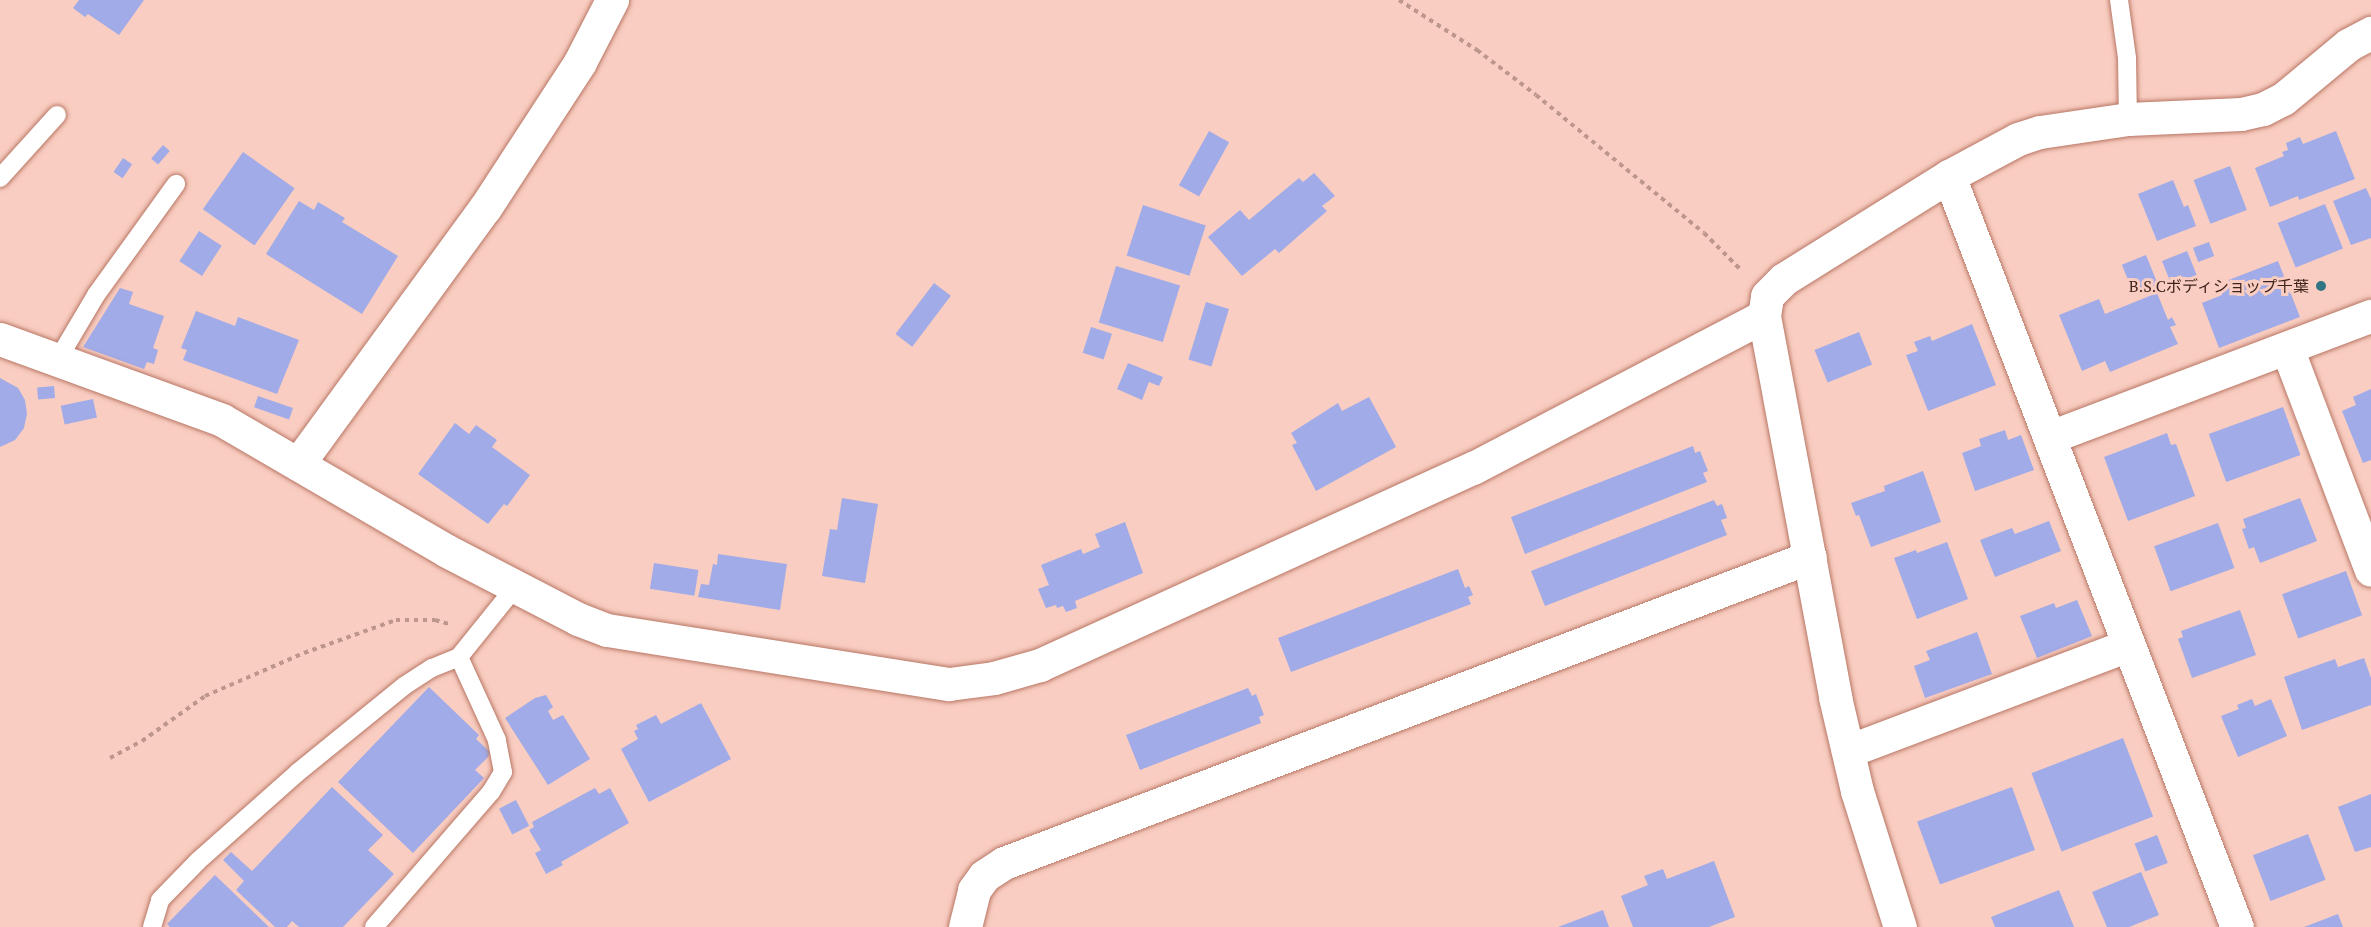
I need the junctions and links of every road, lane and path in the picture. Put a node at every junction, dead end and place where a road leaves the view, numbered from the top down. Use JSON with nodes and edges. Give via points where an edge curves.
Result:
{"nodes":[{"id":1,"x":612,"y":0,"type":"edge"},
{"id":2,"x":1399,"y":0,"type":"edge"},
{"id":3,"x":2119,"y":0,"type":"edge"},
{"id":4,"x":2371,"y":33,"type":"edge"},
{"id":5,"x":57,"y":115,"type":"dead end"},
{"id":6,"x":2128,"y":119,"type":"junction"},
{"id":7,"x":1948,"y":176,"type":"junction"},
{"id":8,"x":0,"y":178,"type":"edge"},
{"id":9,"x":176,"y":184,"type":"dead end"},
{"id":10,"x":1766,"y":306,"type":"junction"},
{"id":11,"x":2371,"y":315,"type":"edge"},
{"id":12,"x":0,"y":339,"type":"edge"},
{"id":13,"x":2287,"y":348,"type":"junction"},
{"id":14,"x":57,"y":361,"type":"junction"},
{"id":15,"x":2050,"y":437,"type":"junction"},
{"id":16,"x":298,"y":464,"type":"junction"},
{"id":17,"x":1810,"y":557,"type":"junction"},
{"id":18,"x":2371,"y":570,"type":"edge"},
{"id":19,"x":516,"y":586,"type":"junction"},
{"id":20,"x":479,"y":632,"type":"junction"},
{"id":21,"x":2129,"y":645,"type":"junction"},
{"id":22,"x":459,"y":657,"type":"junction"},
{"id":23,"x":1848,"y":751,"type":"junction"},
{"id":24,"x":110,"y":758,"type":"dead end"},
{"id":25,"x":152,"y":927,"type":"edge"},
{"id":26,"x":374,"y":927,"type":"edge"},
{"id":27,"x":964,"y":927,"type":"edge"},
{"id":28,"x":1900,"y":927,"type":"edge"},
{"id":29,"x":2237,"y":927,"type":"edge"}],
"edges":[{"from":1,"to":16,"type":"street","via":[[580,62],[485,208]]},
{"from":2,"to":10,"type":"path","via":[[1477,50],[1536,95],[1704,233]]},
{"from":3,"to":6,"type":"lane","via":[[2127,58]]},
{"from":4,"to":6,"type":"street","via":[[2348,45],[2283,99],[2263,109],[2241,114]]},
{"from":5,"to":8,"type":"lane"},
{"from":6,"to":7,"type":"street","via":[[2040,132],[2018,139]]},
{"from":7,"to":10,"type":"street","via":[[1784,279]]},
{"from":7,"to":15,"type":"street"},
{"from":9,"to":14,"type":"lane","via":[[96,295]]},
{"from":10,"to":17,"type":"street"},
{"from":10,"to":19,"type":"street","via":[[1473,468],[1040,665],[994,678],[949,684],[607,630]]},
{"from":11,"to":13,"type":"street"},
{"from":12,"to":14,"type":"street"},
{"from":13,"to":15,"type":"street"},
{"from":13,"to":18,"type":"street"},
{"from":14,"to":16,"type":"street","via":[[222,420]]},
{"from":15,"to":21,"type":"street"},
{"from":16,"to":19,"type":"street","via":[[447,551]]},
{"from":17,"to":23,"type":"street"},
{"from":17,"to":27,"type":"street","via":[[1004,863],[984,876],[974,890]]},
{"from":19,"to":20,"type":"lane"},
{"from":20,"to":22,"type":"lane"},
{"from":20,"to":24,"type":"path","via":[[435,620],[396,620],[304,653],[204,696],[142,741]]},
{"from":21,"to":23,"type":"street"},
{"from":21,"to":29,"type":"street"},
{"from":22,"to":25,"type":"lane","via":[[404,686],[297,773],[160,900]]},
{"from":22,"to":26,"type":"lane","via":[[497,740],[503,772],[491,792]]},
{"from":23,"to":28,"type":"street"}]}
